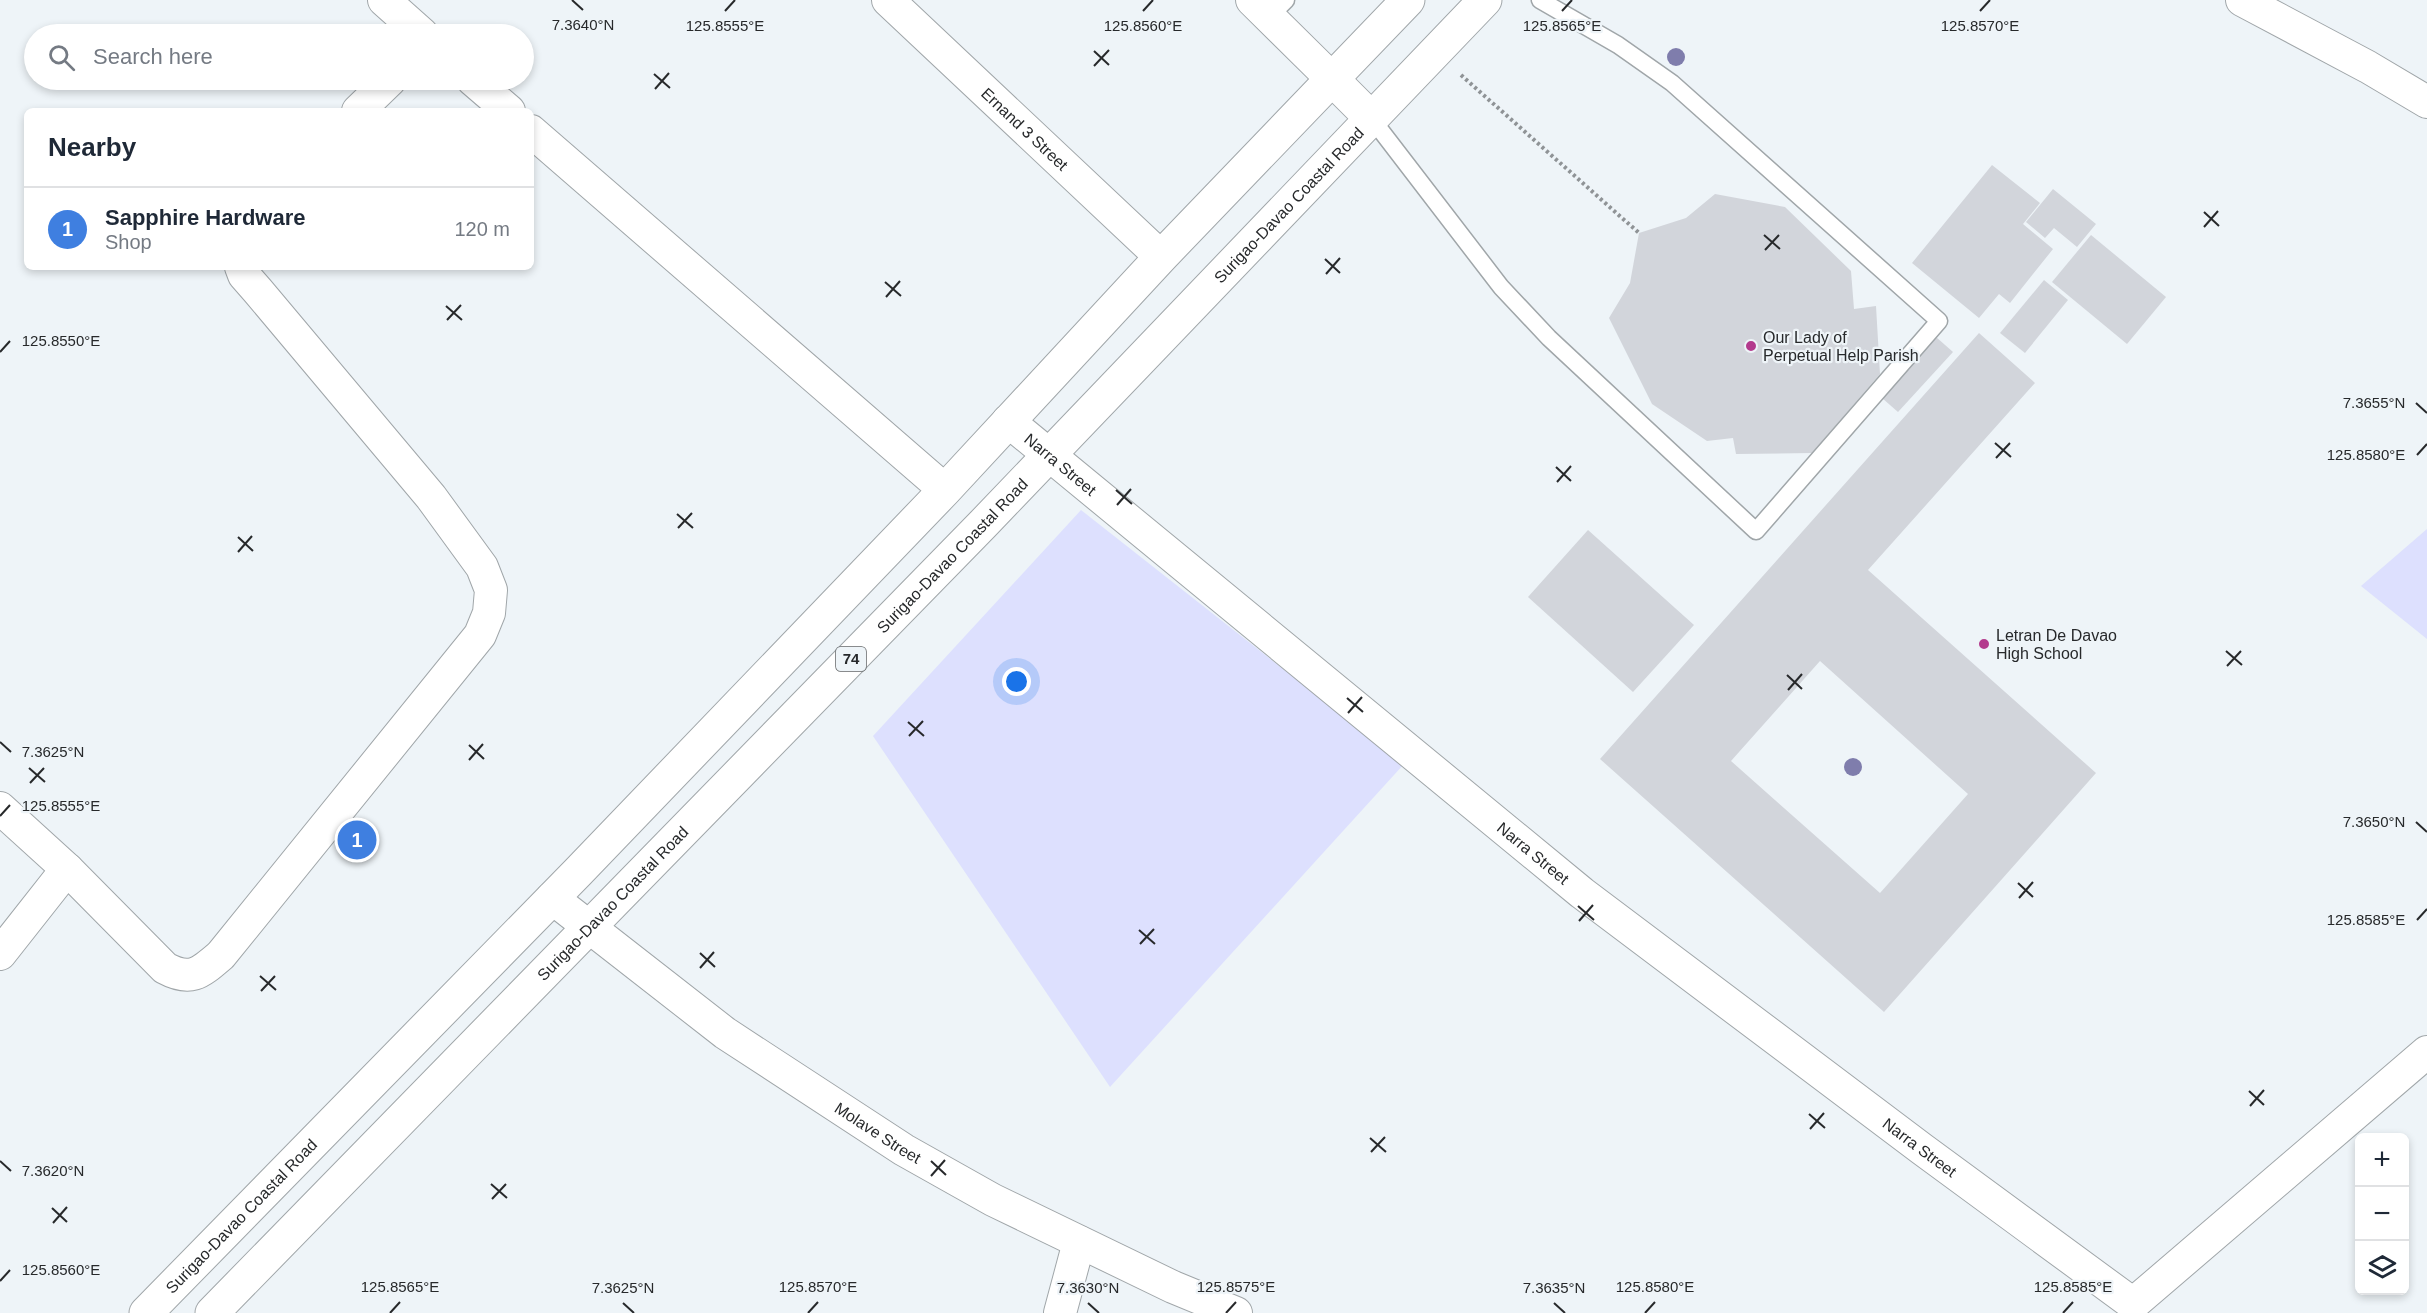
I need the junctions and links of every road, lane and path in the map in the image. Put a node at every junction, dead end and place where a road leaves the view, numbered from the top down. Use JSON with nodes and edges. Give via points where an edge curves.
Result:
{"nodes":[{"id":1,"x":384,"y":0,"type":"edge"},
{"id":2,"x":888,"y":0,"type":"edge"},
{"id":3,"x":1408,"y":0,"type":"edge"},
{"id":4,"x":1485,"y":0,"type":"edge"},
{"id":5,"x":1540,"y":0,"type":"edge"},
{"id":6,"x":2242,"y":0,"type":"edge"},
{"id":7,"x":1269,"y":6,"type":"edge"},
{"id":8,"x":411,"y":24,"type":"edge"},
{"id":9,"x":1435,"y":52,"type":"junction"},
{"id":10,"x":1332,"y":79,"type":"junction"},
{"id":11,"x":380,"y":90,"type":"edge"},
{"id":12,"x":484,"y":90,"type":"edge"},
{"id":13,"x":2427,"y":102,"type":"edge"},
{"id":14,"x":361,"y":108,"type":"edge"},
{"id":15,"x":505,"y":108,"type":"edge"},
{"id":16,"x":1372,"y":119,"type":"junction"},
{"id":17,"x":534,"y":134,"type":"edge"},
{"id":18,"x":1639,"y":233,"type":"dead end"},
{"id":19,"x":1161,"y":257,"type":"junction"},
{"id":20,"x":242,"y":270,"type":"edge"},
{"id":21,"x":1008,"y":421,"type":"junction"},
{"id":22,"x":1047,"y":454,"type":"junction"},
{"id":23,"x":945,"y":489,"type":"junction"},
{"id":24,"x":0,"y":808,"type":"edge"},
{"id":25,"x":67,"y":869,"type":"junction"},
{"id":26,"x":552,"y":898,"type":"junction"},
{"id":27,"x":588,"y":927,"type":"junction"},
{"id":28,"x":0,"y":954,"type":"edge"},
{"id":29,"x":2427,"y":1052,"type":"edge"},
{"id":30,"x":1079,"y":1242,"type":"junction"},
{"id":31,"x":147,"y":1313,"type":"edge"},
{"id":32,"x":212,"y":1313,"type":"edge"},
{"id":33,"x":1060,"y":1313,"type":"edge"},
{"id":34,"x":1236,"y":1313,"type":"edge"}],
"edges":[{"from":1,"to":8,"type":"street"},
{"from":2,"to":19,"type":"street","name":"Ernand 3 Street"},
{"from":3,"to":10,"type":"highway","name":"Surigao-Davao Coastal Road"},
{"from":4,"to":9,"type":"highway","name":"Surigao-Davao Coastal Road","number":"74"},
{"from":5,"to":16,"type":"lane","via":[[1618,45],[1672,83],[1939,321],[1756,531],[1549,338],[1501,287]]},
{"from":6,"to":13,"type":"street"},
{"from":7,"to":10,"type":"street"},
{"from":9,"to":16,"type":"highway","name":"Surigao-Davao Coastal Road","number":"74"},
{"from":9,"to":18,"type":"path"},
{"from":10,"to":16,"type":"highway"},
{"from":10,"to":19,"type":"highway","name":"Surigao-Davao Coastal Road"},
{"from":11,"to":14,"type":"street"},
{"from":12,"to":15,"type":"street"},
{"from":16,"to":22,"type":"highway","name":"Surigao-Davao Coastal Road","number":"74"},
{"from":17,"to":23,"type":"street"},
{"from":19,"to":21,"type":"highway","name":"Surigao-Davao Coastal Road"},
{"from":20,"to":25,"type":"street","via":[[467,544],[491,590],[489,612],[480,635],[221,956],[196,974],[185,975],[165,968]]},
{"from":21,"to":22,"type":"street","name":"Narra Street"},
{"from":21,"to":23,"type":"highway","name":"Surigao-Davao Coastal Road"},
{"from":22,"to":27,"type":"highway","name":"Surigao-Davao Coastal Road","number":"74"},
{"from":22,"to":29,"type":"street","name":"Narra Street","via":[[1582,893],[2133,1304]]},
{"from":23,"to":26,"type":"highway","name":"Surigao-Davao Coastal Road"},
{"from":24,"to":25,"type":"street"},
{"from":25,"to":28,"type":"street"},
{"from":26,"to":27,"type":"street","name":"Molave Street"},
{"from":26,"to":31,"type":"highway","name":"Surigao-Davao Coastal Road"},
{"from":27,"to":30,"type":"street","name":"Molave Street","via":[[725,1033],[904,1150]]},
{"from":27,"to":32,"type":"highway","name":"Surigao-Davao Coastal Road","number":"74"},
{"from":30,"to":33,"type":"street"},
{"from":30,"to":34,"type":"street","name":"Molave Street"}]}
